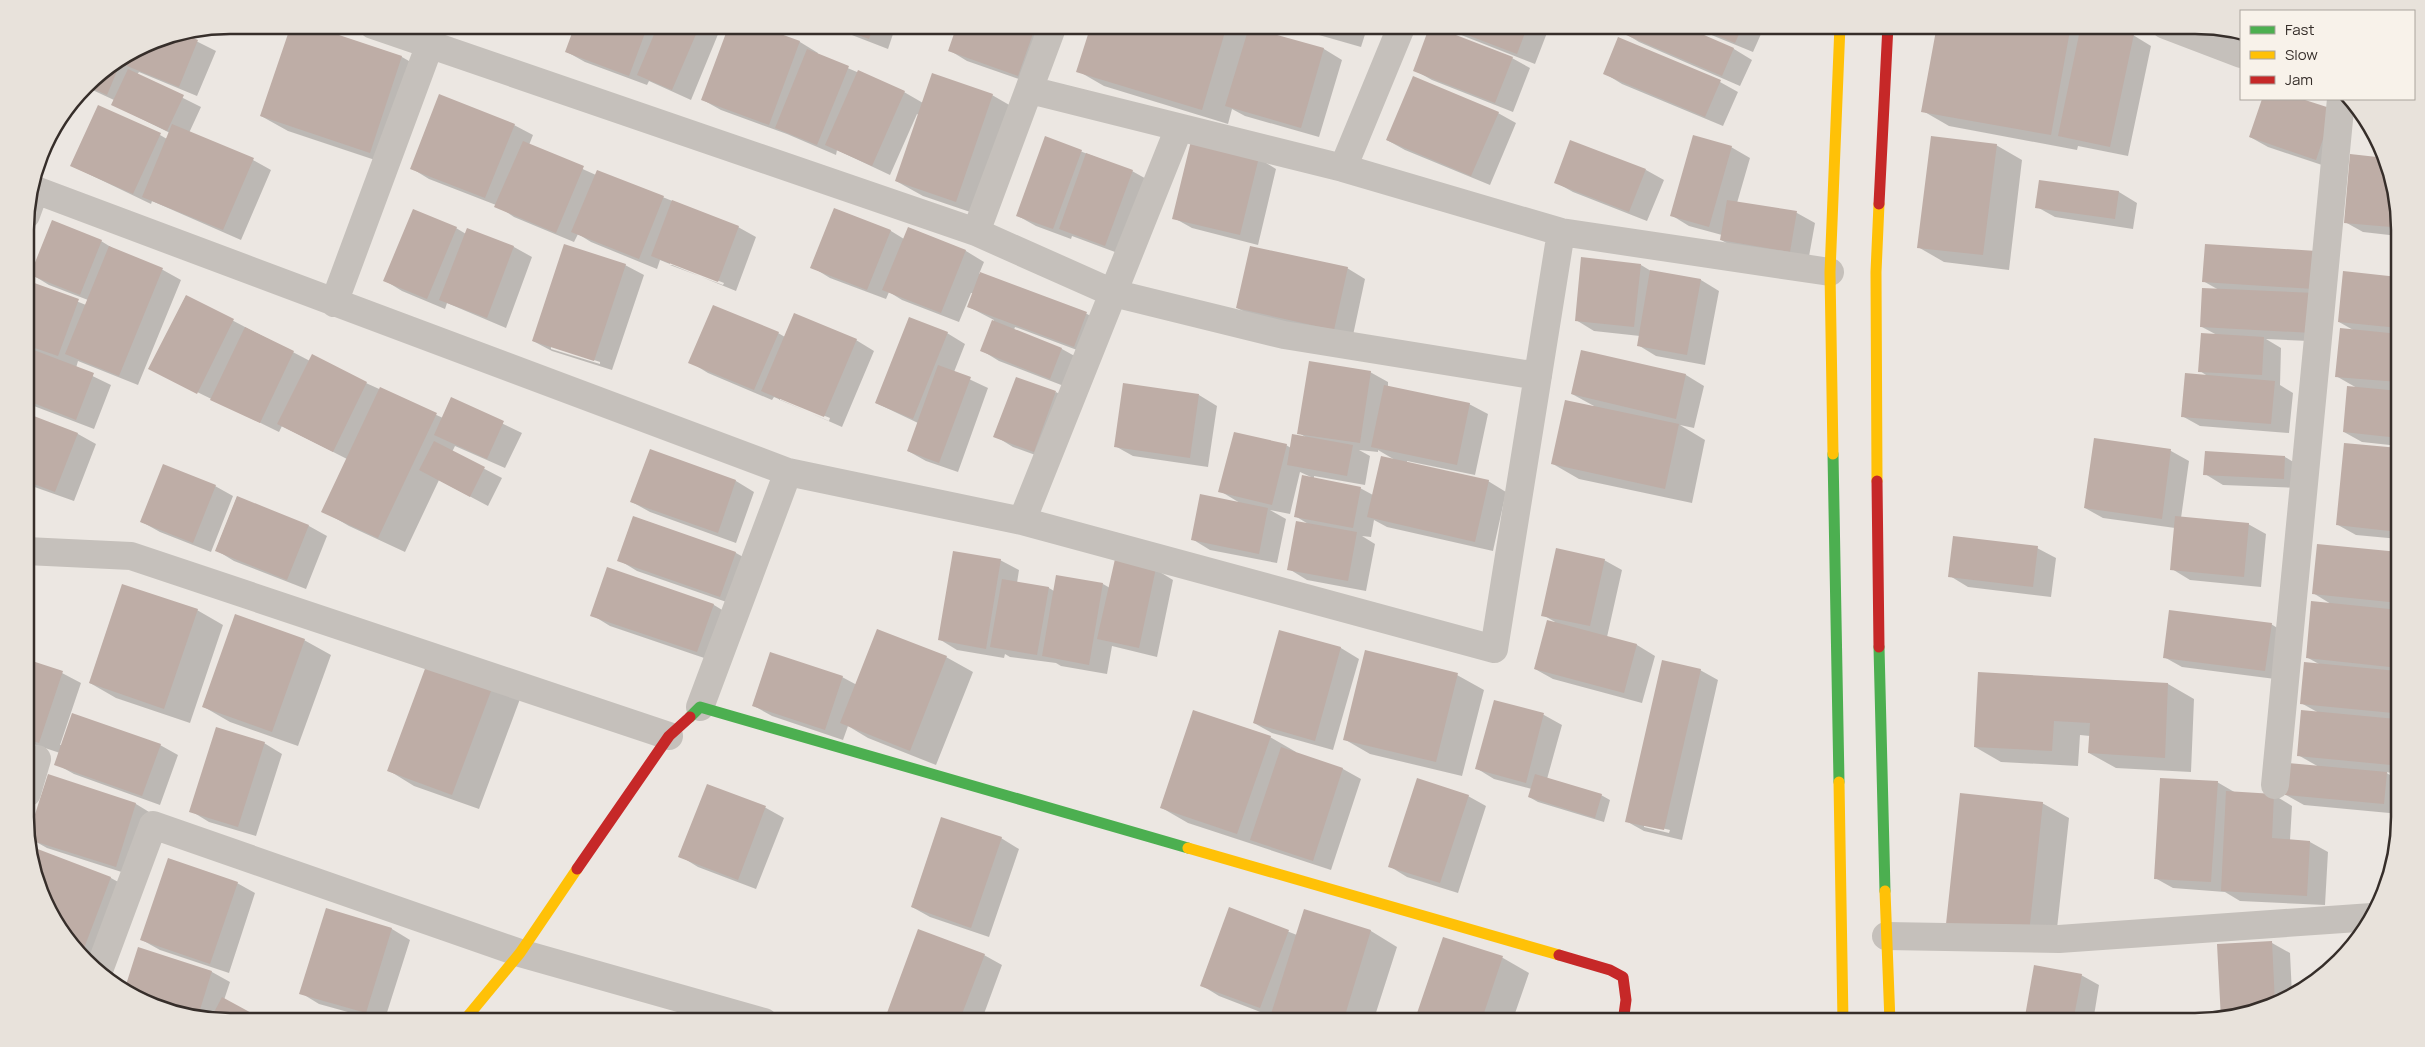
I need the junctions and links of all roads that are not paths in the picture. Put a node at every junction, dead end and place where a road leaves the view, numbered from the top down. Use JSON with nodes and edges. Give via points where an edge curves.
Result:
{"nodes":[{"id":1,"x":400,"y":34,"type":"edge"},
{"id":2,"x":1050,"y":34,"type":"edge"},
{"id":3,"x":1398,"y":34,"type":"edge"},
{"id":4,"x":1840,"y":34,"type":"edge"},
{"id":5,"x":1888,"y":34,"type":"edge"},
{"id":6,"x":2189,"y":34,"type":"edge"},
{"id":7,"x":430,"y":44,"type":"junction"},
{"id":8,"x":2240,"y":54,"type":"edge"},
{"id":9,"x":1030,"y":90,"type":"junction"},
{"id":10,"x":2341,"y":100,"type":"edge"},
{"id":11,"x":1179,"y":128,"type":"junction"},
{"id":12,"x":1343,"y":168,"type":"junction"},
{"id":13,"x":38,"y":191,"type":"edge"},
{"id":14,"x":976,"y":232,"type":"junction"},
{"id":15,"x":1561,"y":232,"type":"junction"},
{"id":16,"x":1830,"y":272,"type":"junction"},
{"id":17,"x":1113,"y":293,"type":"junction"},
{"id":18,"x":334,"y":302,"type":"junction"},
{"id":19,"x":1538,"y":376,"type":"junction"},
{"id":20,"x":788,"y":472,"type":"junction"},
{"id":21,"x":1022,"y":521,"type":"junction"},
{"id":22,"x":34,"y":551,"type":"edge"},
{"id":23,"x":700,"y":708,"type":"junction"},
{"id":24,"x":669,"y":736,"type":"junction"},
{"id":25,"x":37,"y":759,"type":"dead end"},
{"id":26,"x":34,"y":769,"type":"edge"},
{"id":27,"x":2275,"y":785,"type":"dead end"},
{"id":28,"x":2363,"y":918,"type":"edge"},
{"id":29,"x":1886,"y":936,"type":"junction"},
{"id":30,"x":520,"y":952,"type":"junction"},
{"id":31,"x":101,"y":966,"type":"edge"},
{"id":32,"x":470,"y":1013,"type":"edge"},
{"id":33,"x":733,"y":1013,"type":"edge"},
{"id":34,"x":1625,"y":1013,"type":"edge"},
{"id":35,"x":1843,"y":1013,"type":"edge"},
{"id":36,"x":1890,"y":1013,"type":"edge"}],
"edges":[{"from":1,"to":7,"type":"street"},
{"from":2,"to":9,"type":"street"},
{"from":3,"to":12,"type":"street"},
{"from":4,"to":16,"type":"street"},
{"from":5,"to":29,"type":"street","via":[[1876,272],[1878,624]]},
{"from":6,"to":8,"type":"street"},
{"from":7,"to":14,"type":"street"},
{"from":7,"to":18,"type":"street"},
{"from":9,"to":11,"type":"street"},
{"from":9,"to":14,"type":"street"},
{"from":10,"to":27,"type":"street"},
{"from":11,"to":12,"type":"street"},
{"from":11,"to":17,"type":"street"},
{"from":12,"to":15,"type":"street"},
{"from":13,"to":18,"type":"street"},
{"from":14,"to":17,"type":"street"},
{"from":15,"to":16,"type":"street"},
{"from":15,"to":19,"type":"street"},
{"from":16,"to":35,"type":"street"},
{"from":17,"to":19,"type":"street","via":[[1284,335]]},
{"from":17,"to":21,"type":"street"},
{"from":18,"to":20,"type":"street"},
{"from":19,"to":21,"type":"street","via":[[1494,648]]},
{"from":20,"to":21,"type":"street"},
{"from":20,"to":23,"type":"street"},
{"from":22,"to":24,"type":"street","via":[[131,556]]},
{"from":23,"to":24,"type":"street"},
{"from":23,"to":34,"type":"street","via":[[1610,970],[1623,977],[1628,1002]]},
{"from":24,"to":30,"type":"street"},
{"from":25,"to":26,"type":"street"},
{"from":28,"to":29,"type":"street","via":[[2059,940]]},
{"from":29,"to":36,"type":"street"},
{"from":30,"to":31,"type":"street","via":[[153,825]]},
{"from":30,"to":32,"type":"street"},
{"from":30,"to":33,"type":"street"}]}
